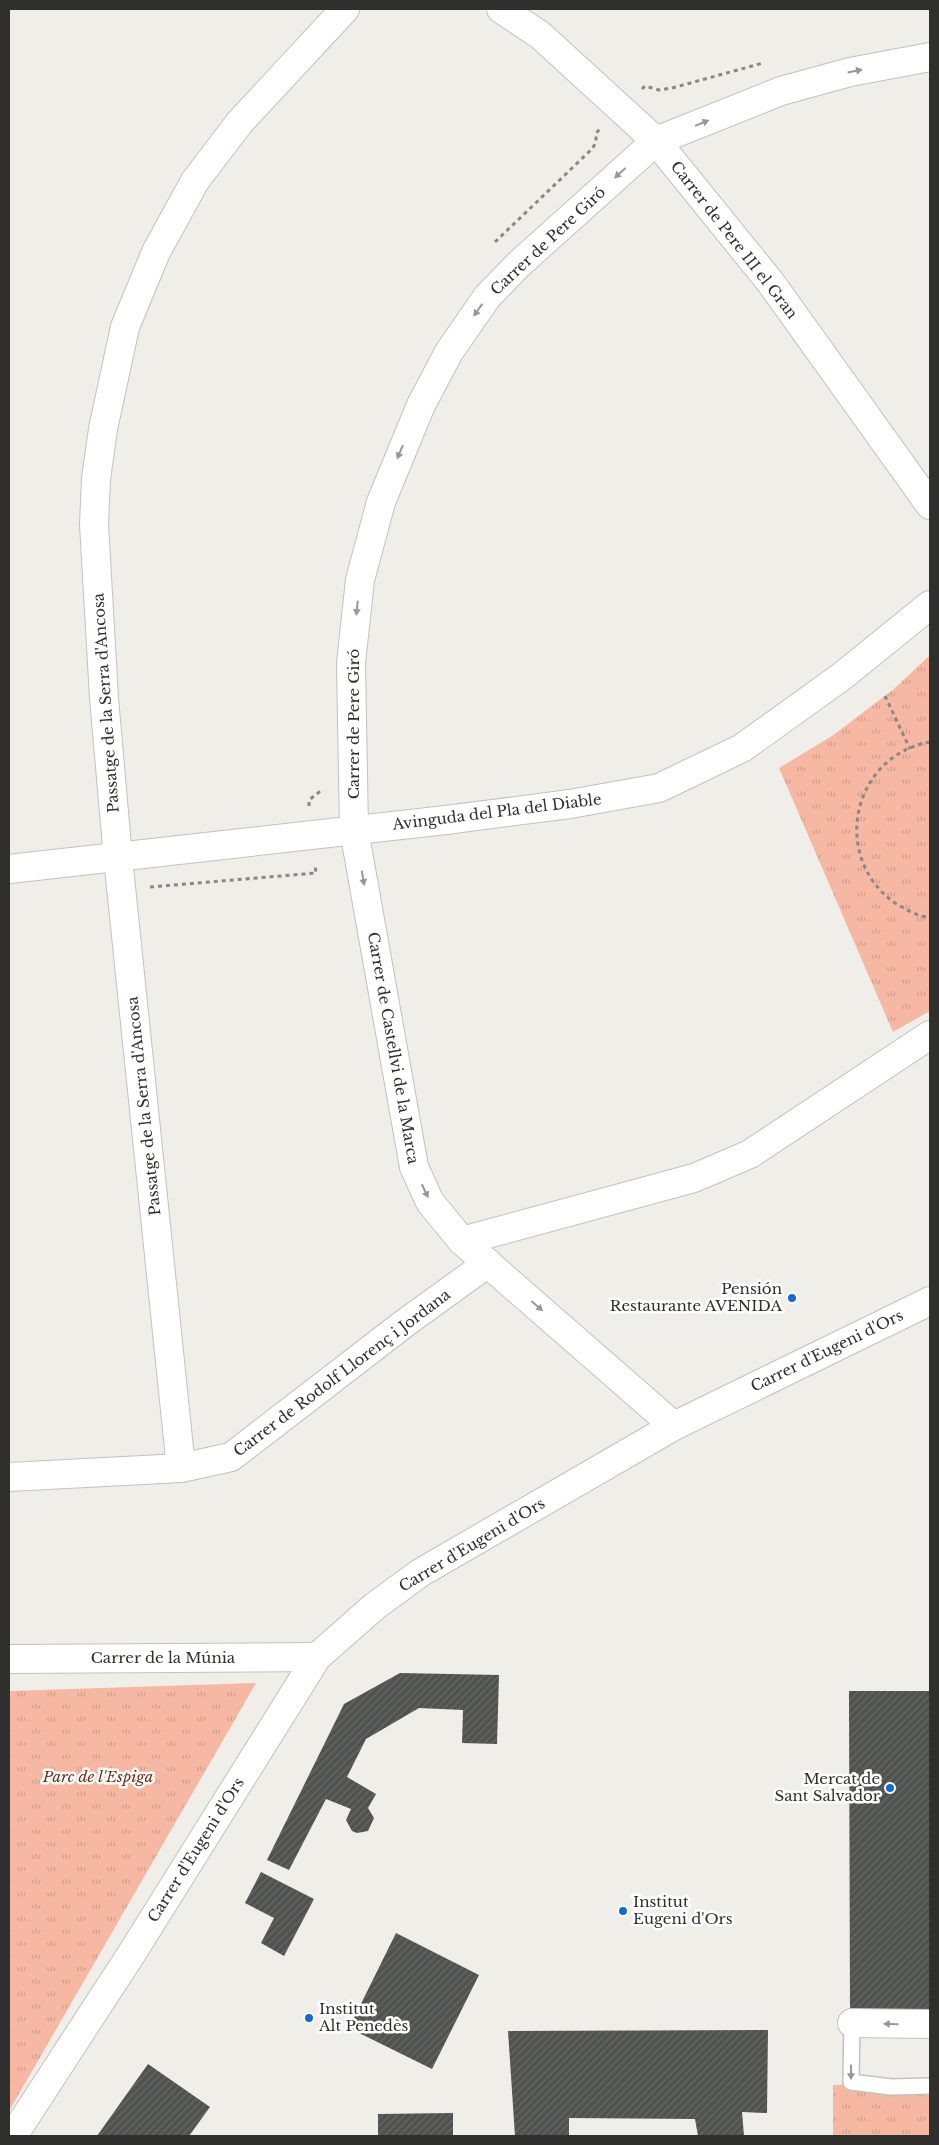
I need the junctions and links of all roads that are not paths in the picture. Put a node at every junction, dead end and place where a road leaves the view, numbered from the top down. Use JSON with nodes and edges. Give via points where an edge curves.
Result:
{"nodes":[{"id":1,"x":344,"y":9,"type":"edge"},
{"id":2,"x":501,"y":9,"type":"edge"},
{"id":3,"x":930,"y":57,"type":"edge"},
{"id":4,"x":656,"y":141,"type":"junction"},
{"id":5,"x":930,"y":505,"type":"edge"},
{"id":6,"x":930,"y":605,"type":"edge"},
{"id":7,"x":354,"y":830,"type":"junction"},
{"id":8,"x":118,"y":858,"type":"junction"},
{"id":9,"x":9,"y":868,"type":"edge"},
{"id":10,"x":930,"y":1035,"type":"edge"},
{"id":11,"x":462,"y":1241,"type":"junction"},
{"id":12,"x":488,"y":1263,"type":"junction"},
{"id":13,"x":930,"y":1301,"type":"edge"},
{"id":14,"x":674,"y":1426,"type":"junction"},
{"id":15,"x":181,"y":1468,"type":"junction"},
{"id":16,"x":9,"y":1477,"type":"edge"},
{"id":17,"x":317,"y":1657,"type":"junction"},
{"id":18,"x":9,"y":1659,"type":"edge"},
{"id":19,"x":852,"y":2023,"type":"joint"},
{"id":20,"x":930,"y":2024,"type":"edge"},
{"id":21,"x":930,"y":2086,"type":"edge"},
{"id":22,"x":13,"y":2136,"type":"edge"}],
"edges":[{"from":1,"to":8,"type":"street","name":"Passatge de la Serra d'Ancosa","via":[[240,122],[195,180],[156,252],[125,327],[103,429],[94,524]]},
{"from":2,"to":4,"type":"street","name":"Carrer de Pere III el Gran","via":[[540,35]]},
{"from":4,"to":3,"type":"street","name":"Carrer de Pere Giró","one_way":true,"via":[[781,91],[850,72]]},
{"from":4,"to":5,"type":"street","name":"Carrer de Pere III el Gran","via":[[771,283]]},
{"from":4,"to":7,"type":"street","name":"Carrer de Pere Giró","one_way":true,"via":[[487,297],[449,352],[399,454],[381,502],[360,580],[351,664]]},
{"from":6,"to":7,"type":"street","name":"Avinguda del Pla del Diable","via":[[841,677],[742,748],[659,788],[570,804]]},
{"from":7,"to":8,"type":"street","name":"Avinguda del Pla del Diable"},
{"from":7,"to":11,"type":"street","name":"Carrer de Castellvi de la Marca","one_way":true,"via":[[414,1167],[430,1202]]},
{"from":8,"to":9,"type":"street","name":"Avinguda del Pla del Diable"},
{"from":8,"to":15,"type":"street","name":"Passatge de la Serra d'Ancosa"},
{"from":10,"to":11,"type":"street","via":[[750,1154],[694,1178]]},
{"from":11,"to":12,"type":"street","name":"Carrer de Castellvi de la Marca"},
{"from":12,"to":14,"type":"street","name":"Carrer de Castellvi de la Marca","one_way":true},
{"from":12,"to":15,"type":"street","name":"Carrer de Rodolf Llorenç i Jordana","via":[[231,1458]]},
{"from":13,"to":14,"type":"street","name":"Carrer d'Eugeni d'Ors"},
{"from":14,"to":17,"type":"street","name":"Carrer d'Eugeni d'Ors","via":[[420,1573],[375,1606]]},
{"from":15,"to":16,"type":"street","name":"Carrer de Rodolf Llorenç i Jordana"},
{"from":17,"to":18,"type":"street","name":"Carrer de la Múnia"},
{"from":17,"to":22,"type":"street","name":"Carrer d'Eugeni d'Ors"},
{"from":20,"to":19,"type":"street","one_way":true},
{"from":19,"to":21,"type":"lane","one_way":true,"via":[[851,2082],[891,2087]]}]}
